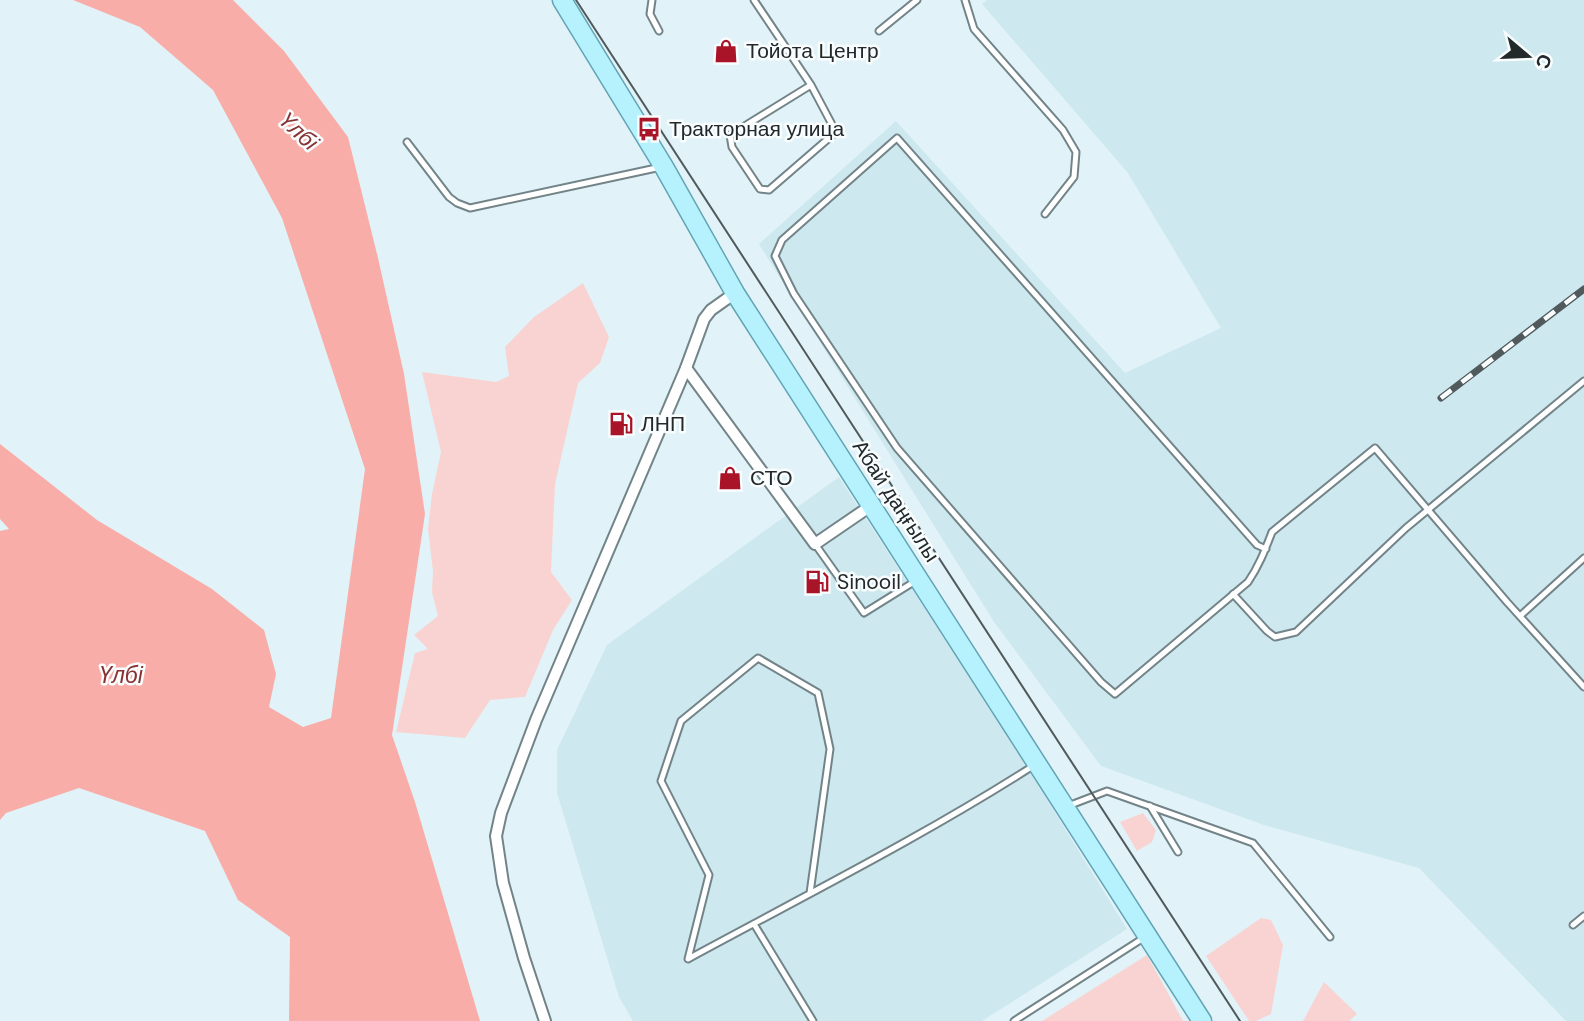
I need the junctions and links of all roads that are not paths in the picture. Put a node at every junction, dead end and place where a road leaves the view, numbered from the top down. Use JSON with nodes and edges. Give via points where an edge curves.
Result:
{"nodes":[{"id":1,"x":562,"y":0,"type":"edge"},
{"id":2,"x":652,"y":0,"type":"edge"},
{"id":3,"x":754,"y":0,"type":"edge"},
{"id":4,"x":917,"y":0,"type":"edge"},
{"id":5,"x":965,"y":0,"type":"edge"},
{"id":6,"x":659,"y":31,"type":"dead end"},
{"id":7,"x":879,"y":31,"type":"dead end"},
{"id":8,"x":811,"y":85,"type":"junction"},
{"id":9,"x":407,"y":142,"type":"dead end"},
{"id":10,"x":664,"y":167,"type":"junction"},
{"id":11,"x":1045,"y":214,"type":"dead end"},
{"id":12,"x":735,"y":293,"type":"junction"},
{"id":13,"x":686,"y":368,"type":"junction"},
{"id":14,"x":1584,"y":381,"type":"edge"},
{"id":15,"x":872,"y":505,"type":"junction"},
{"id":16,"x":1427,"y":510,"type":"junction"},
{"id":17,"x":815,"y":544,"type":"junction"},
{"id":18,"x":1266,"y":549,"type":"junction"},
{"id":19,"x":1584,"y":558,"type":"edge"},
{"id":20,"x":919,"y":579,"type":"junction"},
{"id":21,"x":1233,"y":594,"type":"junction"},
{"id":22,"x":1520,"y":616,"type":"junction"},
{"id":23,"x":1584,"y":687,"type":"edge"},
{"id":24,"x":1037,"y":763,"type":"junction"},
{"id":25,"x":1150,"y":806,"type":"junction"},
{"id":26,"x":1065,"y":807,"type":"junction"},
{"id":27,"x":1178,"y":852,"type":"dead end"},
{"id":28,"x":810,"y":892,"type":"junction"},
{"id":29,"x":1584,"y":916,"type":"edge"},
{"id":30,"x":754,"y":924,"type":"junction"},
{"id":31,"x":1573,"y":925,"type":"dead end"},
{"id":32,"x":1148,"y":936,"type":"junction"},
{"id":33,"x":1330,"y":937,"type":"dead end"},
{"id":34,"x":545,"y":1021,"type":"edge"},
{"id":35,"x":813,"y":1021,"type":"edge"},
{"id":36,"x":1014,"y":1021,"type":"edge"},
{"id":37,"x":1202,"y":1021,"type":"edge"}],
"edges":[{"from":1,"to":10,"type":"main road","name":"Абай даңғылы"},
{"from":2,"to":6,"type":"lane","via":[[650,14]]},
{"from":3,"to":8,"type":"lane"},
{"from":4,"to":7,"type":"lane"},
{"from":5,"to":11,"type":"lane","via":[[974,29],[1063,130],[1076,152],[1074,177]]},
{"from":8,"to":8,"type":"lane","via":[[836,132],[769,190],[760,189],[732,147],[730,135]]},
{"from":9,"to":10,"type":"lane","via":[[449,197],[470,208]]},
{"from":10,"to":12,"type":"main road","name":"Абай даңғылы"},
{"from":12,"to":13,"type":"street","via":[[704,319]]},
{"from":12,"to":15,"type":"main road","name":"Абай даңғылы"},
{"from":13,"to":17,"type":"street"},
{"from":13,"to":34,"type":"street","via":[[536,720],[496,836],[503,883]]},
{"from":14,"to":16,"type":"lane"},
{"from":15,"to":17,"type":"street"},
{"from":15,"to":20,"type":"main road","name":"Абай даңғылы"},
{"from":16,"to":18,"type":"lane","via":[[1375,448],[1272,532]]},
{"from":16,"to":21,"type":"lane","via":[[1296,632],[1275,637]]},
{"from":16,"to":22,"type":"lane"},
{"from":17,"to":20,"type":"lane","via":[[864,613]]},
{"from":18,"to":21,"type":"lane","via":[[1248,582]]},
{"from":18,"to":21,"type":"lane","via":[[1257,545],[897,138],[782,240],[775,256],[794,294],[897,448],[1115,694]]},
{"from":19,"to":22,"type":"lane"},
{"from":20,"to":24,"type":"main road","name":"Абай даңғылы"},
{"from":22,"to":23,"type":"lane"},
{"from":24,"to":26,"type":"main road","name":"Абай даңғылы"},
{"from":24,"to":28,"type":"lane","via":[[972,805]]},
{"from":25,"to":26,"type":"lane","via":[[1107,790]]},
{"from":25,"to":27,"type":"lane"},
{"from":25,"to":33,"type":"lane","via":[[1253,843]]},
{"from":26,"to":32,"type":"main road","name":"Абай даңғылы"},
{"from":28,"to":30,"type":"lane"},
{"from":28,"to":30,"type":"lane","via":[[831,749],[818,693],[758,658],[681,721],[661,781],[709,875],[688,959]]},
{"from":29,"to":31,"type":"lane"},
{"from":30,"to":35,"type":"lane"},
{"from":32,"to":36,"type":"lane"},
{"from":32,"to":37,"type":"main road","name":"Абай даңғылы"}]}
